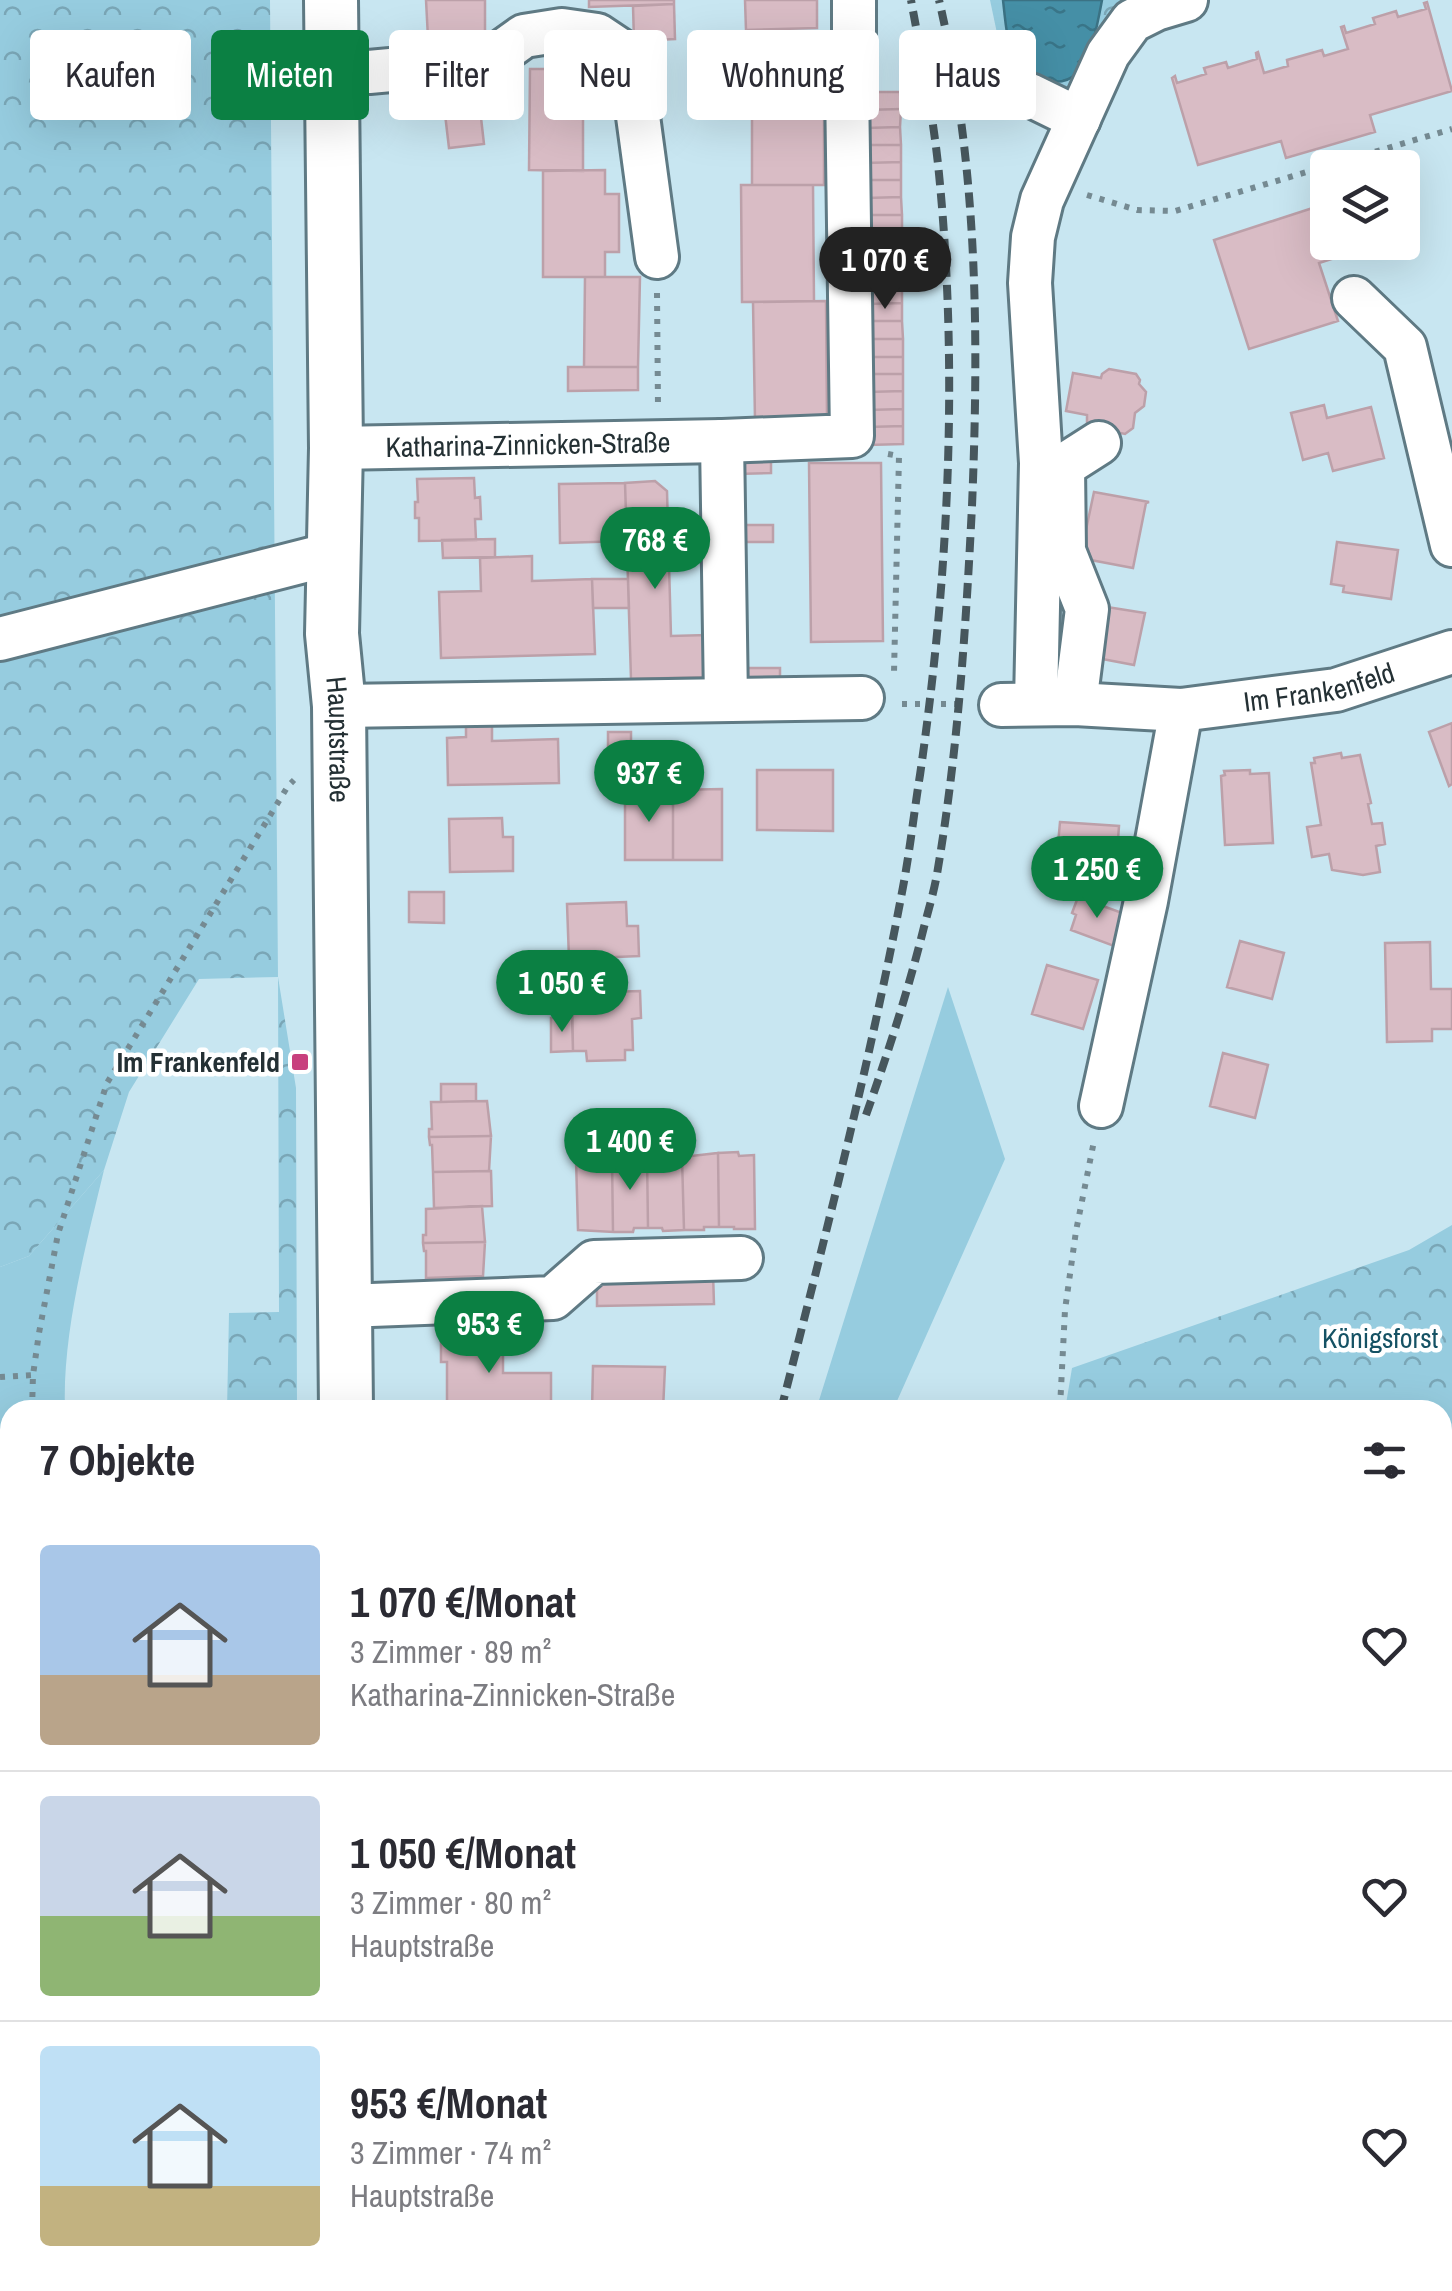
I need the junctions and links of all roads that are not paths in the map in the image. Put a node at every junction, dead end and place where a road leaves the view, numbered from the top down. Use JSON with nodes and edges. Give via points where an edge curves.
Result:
{"nodes":[{"id":1,"x":331,"y":0,"type":"edge"},
{"id":2,"x":854,"y":0,"type":"edge"},
{"id":3,"x":1186,"y":0,"type":"edge"},
{"id":4,"x":331,"y":30,"type":"edge"},
{"id":5,"x":369,"y":72,"type":"edge"},
{"id":6,"x":1036,"y":98,"type":"edge"},
{"id":7,"x":1079,"y":119,"type":"junction"},
{"id":8,"x":333,"y":120,"type":"edge"},
{"id":9,"x":657,"y":257,"type":"road end"},
{"id":10,"x":1354,"y":298,"type":"dead end"},
{"id":11,"x":722,"y":442,"type":"junction"},
{"id":12,"x":1099,"y":442,"type":"dead end"},
{"id":13,"x":336,"y":448,"type":"junction"},
{"id":14,"x":1452,"y":544,"type":"edge"},
{"id":15,"x":335,"y":554,"type":"junction"},
{"id":16,"x":0,"y":638,"type":"edge"},
{"id":17,"x":1452,"y":652,"type":"edge"},
{"id":18,"x":726,"y":700,"type":"junction"},
{"id":19,"x":878,"y":701,"type":"road end"},
{"id":20,"x":1037,"y":704,"type":"junction"},
{"id":21,"x":1181,"y":710,"type":"junction"},
{"id":22,"x":339,"y":722,"type":"junction"},
{"id":23,"x":1102,"y":1106,"type":"road end"},
{"id":24,"x":741,"y":1258,"type":"dead end"},
{"id":25,"x":345,"y":1306,"type":"junction"},
{"id":26,"x":346,"y":1400,"type":"edge"}],
"edges":[{"from":1,"to":4,"type":"main road","name":"Hauptstraße"},
{"from":2,"to":11,"type":"street","name":"Katharina-Zinnicken-Straße","via":[[848,84],[852,436]]},
{"from":3,"to":7,"type":"street","via":[[1132,21],[1108,54]]},
{"from":5,"to":9,"type":"street","via":[[490,61],[524,36],[562,30],[597,35],[630,57]]},
{"from":6,"to":7,"type":"street"},
{"from":7,"to":20,"type":"street","via":[[1032,237],[1041,463]]},
{"from":8,"to":13,"type":"main road","name":"Hauptstraße"},
{"from":10,"to":14,"type":"street","via":[[1405,346]]},
{"from":11,"to":13,"type":"street","name":"Katharina-Zinnicken-Straße"},
{"from":11,"to":18,"type":"street"},
{"from":12,"to":20,"type":"street","via":[[1063,466],[1064,551],[1087,609]]},
{"from":13,"to":15,"type":"main road","name":"Hauptstraße"},
{"from":15,"to":16,"type":"street"},
{"from":15,"to":22,"type":"main road","name":"Hauptstraße"},
{"from":17,"to":21,"type":"street","name":"Im Frankenfeld","via":[[1336,690]]},
{"from":18,"to":19,"type":"street"},
{"from":18,"to":22,"type":"street"},
{"from":20,"to":21,"type":"street","name":"Im Frankenfeld"},
{"from":21,"to":23,"type":"street"},
{"from":22,"to":25,"type":"main road","name":"Hauptstraße"},
{"from":24,"to":25,"type":"street","via":[[594,1262],[554,1298]]},
{"from":25,"to":26,"type":"main road","name":"Hauptstraße"}]}
